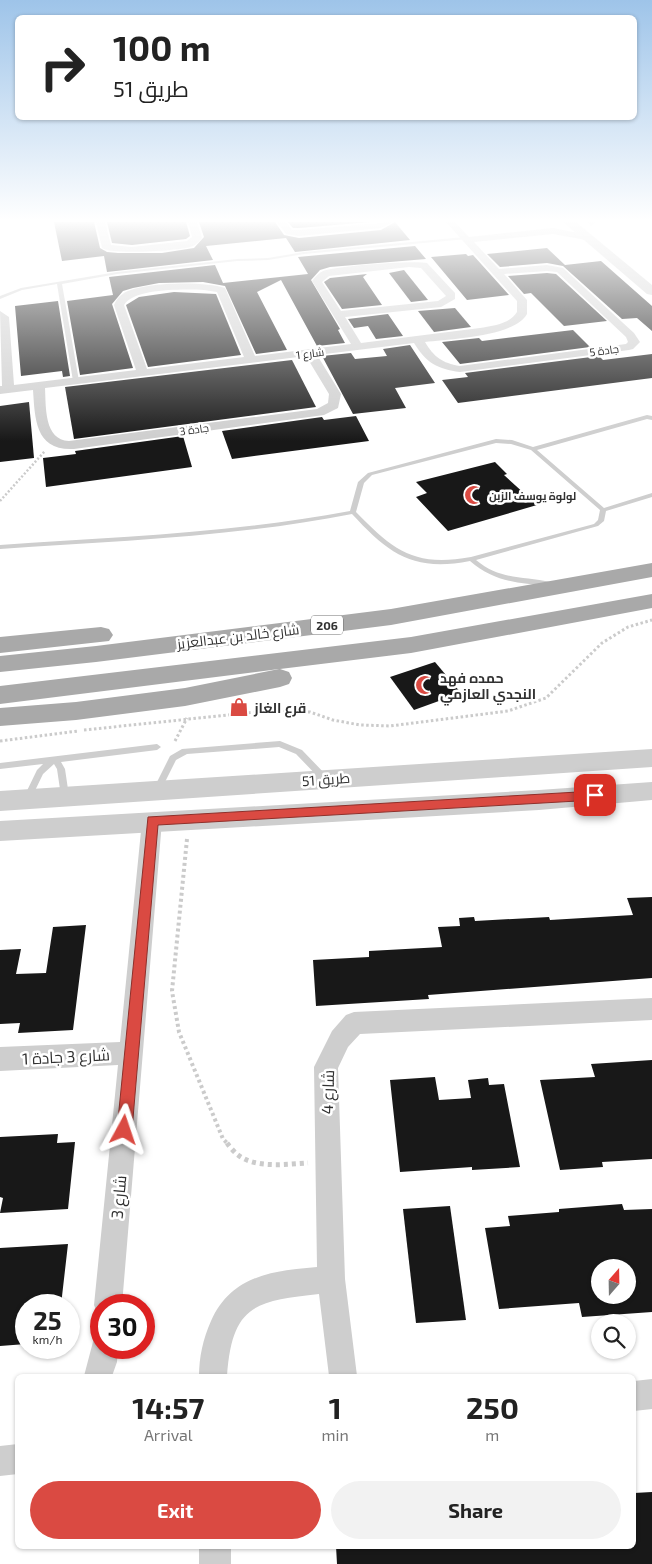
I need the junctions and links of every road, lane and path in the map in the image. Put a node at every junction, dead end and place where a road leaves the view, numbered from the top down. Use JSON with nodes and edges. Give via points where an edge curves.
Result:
{"nodes":[{"id":1,"x":61,"y":295,"type":"edge"},
{"id":2,"x":129,"y":295,"type":"edge"},
{"id":3,"x":223,"y":295,"type":"edge"},
{"id":4,"x":326,"y":295,"type":"edge"},
{"id":5,"x":450,"y":295,"type":"edge"},
{"id":6,"x":517,"y":295,"type":"edge"},
{"id":7,"x":587,"y":295,"type":"edge"},
{"id":8,"x":0,"y":314,"type":"edge"},
{"id":9,"x":338,"y":315,"type":"junction"},
{"id":10,"x":418,"y":340,"type":"junction"},
{"id":11,"x":358,"y":347,"type":"junction"},
{"id":12,"x":310,"y":353,"type":"junction"},
{"id":13,"x":3,"y":354,"type":"edge"},
{"id":14,"x":251,"y":360,"type":"junction"},
{"id":15,"x":143,"y":373,"type":"junction"},
{"id":16,"x":76,"y":381,"type":"junction"},
{"id":17,"x":39,"y":385,"type":"junction"},
{"id":18,"x":4,"y":389,"type":"edge"},
{"id":19,"x":652,"y":418,"type":"edge"},
{"id":20,"x":54,"y":441,"type":"junction"},
{"id":21,"x":534,"y":449,"type":"junction"},
{"id":22,"x":652,"y":495,"type":"edge"},
{"id":23,"x":0,"y":501,"type":"edge"},
{"id":24,"x":603,"y":510,"type":"junction"},
{"id":25,"x":353,"y":512,"type":"junction"},
{"id":26,"x":0,"y":547,"type":"edge"},
{"id":27,"x":471,"y":560,"type":"junction"},
{"id":28,"x":652,"y":570,"type":"edge"},
{"id":29,"x":563,"y":586,"type":"junction"},
{"id":30,"x":652,"y":601,"type":"edge"},
{"id":31,"x":391,"y":616,"type":"junction"},
{"id":32,"x":652,"y":620,"type":"edge"},
{"id":33,"x":0,"y":644,"type":"edge"},
{"id":34,"x":411,"y":645,"type":"junction"},
{"id":35,"x":0,"y":664,"type":"edge"},
{"id":36,"x":0,"y":695,"type":"edge"},
{"id":37,"x":0,"y":717,"type":"edge"},
{"id":38,"x":0,"y":741,"type":"edge"},
{"id":39,"x":157,"y":747,"type":"dead end"},
{"id":40,"x":652,"y":758,"type":"edge"},
{"id":41,"x":55,"y":759,"type":"junction"},
{"id":42,"x":0,"y":766,"type":"edge"},
{"id":43,"x":488,"y":769,"type":"junction"},
{"id":44,"x":453,"y":771,"type":"junction"},
{"id":45,"x":325,"y":779,"type":"junction"},
{"id":46,"x":157,"y":790,"type":"junction"},
{"id":47,"x":652,"y":791,"type":"edge"},
{"id":48,"x":65,"y":796,"type":"junction"},
{"id":49,"x":27,"y":799,"type":"junction"},
{"id":50,"x":0,"y":801,"type":"edge"},
{"id":51,"x":496,"y":802,"type":"junction"},
{"id":52,"x":460,"y":804,"type":"junction"},
{"id":53,"x":189,"y":818,"type":"junction"},
{"id":54,"x":152,"y":820,"type":"junction"},
{"id":55,"x":0,"y":830,"type":"edge"},
{"id":56,"x":652,"y":1009,"type":"edge"},
{"id":57,"x":131,"y":1052,"type":"junction"},
{"id":58,"x":0,"y":1059,"type":"edge"},
{"id":59,"x":327,"y":1162,"type":"junction"},
{"id":60,"x":332,"y":1278,"type":"junction"},
{"id":61,"x":109,"y":1294,"type":"edge"},
{"id":62,"x":103,"y":1359,"type":"edge"},
{"id":63,"x":99,"y":1374,"type":"edge"},
{"id":64,"x":213,"y":1374,"type":"edge"},
{"id":65,"x":343,"y":1374,"type":"edge"},
{"id":66,"x":652,"y":1394,"type":"edge"},
{"id":67,"x":636,"y":1396,"type":"edge"},
{"id":68,"x":15,"y":1459,"type":"edge"},
{"id":69,"x":0,"y":1461,"type":"edge"},
{"id":70,"x":215,"y":1549,"type":"edge"},
{"id":71,"x":215,"y":1564,"type":"edge"}],
"edges":[{"from":1,"to":16,"type":"lane"},
{"from":2,"to":15,"type":"street","via":[[119,305]]},
{"from":3,"to":14,"type":"street"},
{"from":4,"to":9,"type":"street"},
{"from":5,"to":9,"type":"street","via":[[441,304]]},
{"from":6,"to":10,"type":"street","name":"شارع 1","via":[[522,300],[523,309],[521,316],[509,324]]},
{"from":7,"to":10,"type":"street","name":"جادة 5","via":[[630,335],[634,342],[629,347],[460,369],[441,367],[429,358]]},
{"from":8,"to":13,"type":"street","via":[[4,318]]},
{"from":9,"to":11,"type":"street"},
{"from":10,"to":11,"type":"street","name":"شارع 1"},
{"from":11,"to":12,"type":"street","name":"شارع 1"},
{"from":12,"to":14,"type":"street","name":"شارع 1"},
{"from":12,"to":20,"type":"street","name":"جادة 3","via":[[335,394],[334,405],[320,412],[65,445]]},
{"from":13,"to":18,"type":"street"},
{"from":14,"to":15,"type":"street","name":"شارع 1"},
{"from":15,"to":16,"type":"street","name":"شارع 1"},
{"from":16,"to":17,"type":"street","name":"شارع 1"},
{"from":17,"to":18,"type":"street","name":"شارع 1"},
{"from":17,"to":20,"type":"street","via":[[44,431]]},
{"from":19,"to":21,"type":"lane"},
{"from":20,"to":23,"type":"path"},
{"from":21,"to":24,"type":"lane"},
{"from":21,"to":25,"type":"lane","via":[[496,441],[370,474],[360,482]]},
{"from":22,"to":24,"type":"lane"},
{"from":24,"to":27,"type":"lane","via":[[601,521],[596,525]]},
{"from":25,"to":26,"type":"lane","via":[[249,530]]},
{"from":25,"to":27,"type":"lane","via":[[400,555],[434,564]]},
{"from":27,"to":29,"type":"lane","via":[[489,574],[501,578]]},
{"from":28,"to":29,"type":"main road","name":"شارع خالد بن عبدالعزيز","number":"206"},
{"from":29,"to":31,"type":"main road","name":"شارع خالد بن عبدالعزيز","number":"206"},
{"from":30,"to":34,"type":"main road","number":"206"},
{"from":31,"to":33,"type":"main road","via":[[324,610]]},
{"from":31,"to":35,"type":"main road","name":"شارع خالد بن عبدالعزيز","number":"206"},
{"from":32,"to":38,"type":"path","via":[[628,627],[602,643],[546,698],[508,711],[390,726],[360,725],[310,712],[266,711]]},
{"from":34,"to":36,"type":"main road","number":"206"},
{"from":34,"to":37,"type":"main road","via":[[338,667],[185,697]]},
{"from":39,"to":41,"type":"lane"},
{"from":40,"to":43,"type":"street","name":"طريق 51"},
{"from":41,"to":42,"type":"lane"},
{"from":41,"to":48,"type":"lane","via":[[61,768]]},
{"from":41,"to":49,"type":"lane","via":[[43,768]]},
{"from":43,"to":44,"type":"street","name":"طريق 51"},
{"from":43,"to":51,"type":"street"},
{"from":44,"to":45,"type":"street","name":"طريق 51"},
{"from":44,"to":52,"type":"street"},
{"from":45,"to":46,"type":"street","name":"طريق 51"},
{"from":45,"to":46,"type":"lane","via":[[293,748],[272,744],[185,751],[173,758]]},
{"from":46,"to":48,"type":"street","name":"طريق 51"},
{"from":47,"to":51,"type":"street"},
{"from":48,"to":49,"type":"street","name":"طريق 51"},
{"from":49,"to":50,"type":"street","name":"طريق 51"},
{"from":51,"to":52,"type":"street"},
{"from":52,"to":53,"type":"street"},
{"from":53,"to":54,"type":"street"},
{"from":53,"to":59,"type":"path","via":[[172,991],[179,1032],[188,1056],[223,1139],[239,1156],[277,1165]]},
{"from":54,"to":55,"type":"street"},
{"from":54,"to":57,"type":"street","name":"شارع 3"},
{"from":56,"to":59,"type":"street","name":"شارع 4","via":[[354,1023],[340,1039],[326,1067]]},
{"from":57,"to":58,"type":"street","name":"شارع 3 جادة 1"},
{"from":57,"to":61,"type":"street","name":"شارع 3"},
{"from":59,"to":60,"type":"street","name":"شارع 4"},
{"from":60,"to":64,"type":"street","via":[[268,1287],[246,1296],[228,1314],[217,1339]]},
{"from":60,"to":65,"type":"street","name":"شارع 4"},
{"from":62,"to":63,"type":"street"},
{"from":66,"to":67,"type":"street"},
{"from":68,"to":69,"type":"street"},
{"from":70,"to":71,"type":"street"}]}
